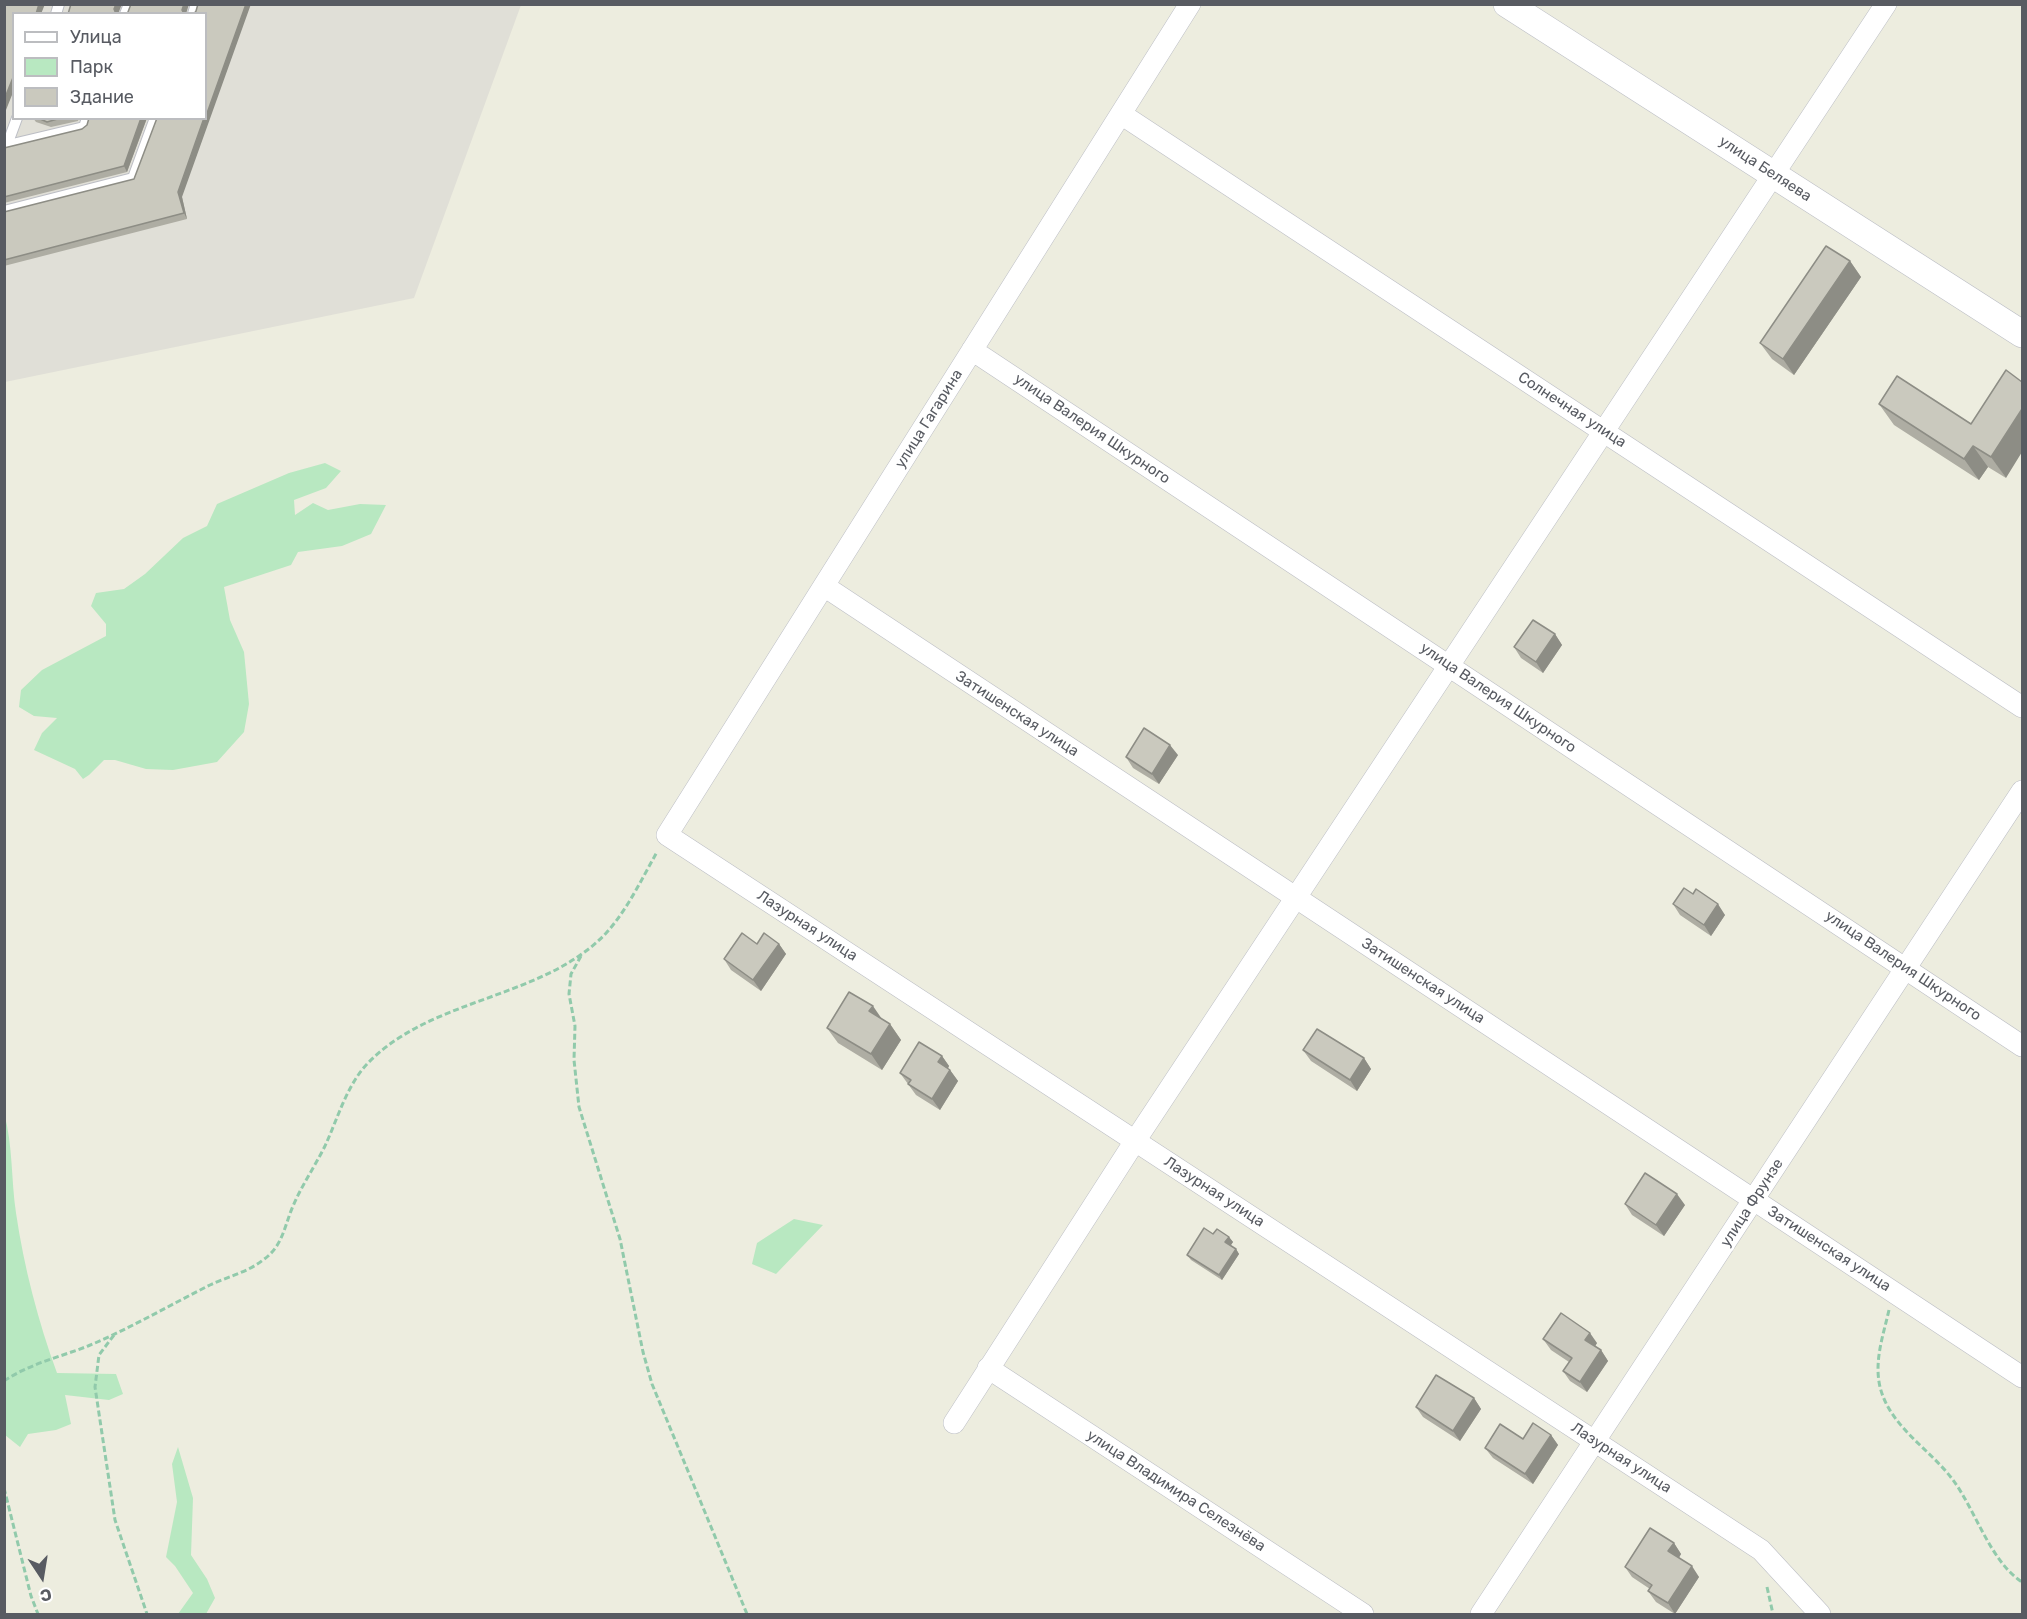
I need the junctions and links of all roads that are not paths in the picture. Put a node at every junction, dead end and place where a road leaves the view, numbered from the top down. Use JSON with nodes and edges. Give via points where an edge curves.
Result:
{"nodes":[{"id":1,"x":1190,"y":4,"type":"edge"},
{"id":2,"x":1507,"y":4,"type":"edge"},
{"id":3,"x":1886,"y":4,"type":"edge"},
{"id":4,"x":1121,"y":114,"type":"junction"},
{"id":5,"x":16,"y":120,"type":"edge"},
{"id":6,"x":86,"y":120,"type":"edge"},
{"id":7,"x":154,"y":120,"type":"edge"},
{"id":8,"x":6,"y":146,"type":"edge"},
{"id":9,"x":1773,"y":175,"type":"junction"},
{"id":10,"x":4,"y":211,"type":"edge"},
{"id":11,"x":2022,"y":334,"type":"edge"},
{"id":12,"x":972,"y":350,"type":"junction"},
{"id":13,"x":1604,"y":431,"type":"junction"},
{"id":14,"x":824,"y":586,"type":"junction"},
{"id":15,"x":1449,"y":666,"type":"junction"},
{"id":16,"x":2022,"y":707,"type":"edge"},
{"id":17,"x":2022,"y":791,"type":"edge"},
{"id":18,"x":667,"y":834,"type":"joint"},
{"id":19,"x":1296,"y":898,"type":"junction"},
{"id":20,"x":1906,"y":969,"type":"junction"},
{"id":21,"x":2022,"y":1046,"type":"edge"},
{"id":22,"x":1135,"y":1141,"type":"junction"},
{"id":23,"x":1754,"y":1199,"type":"junction"},
{"id":24,"x":988,"y":1368,"type":"junction"},
{"id":25,"x":2022,"y":1377,"type":"edge"},
{"id":26,"x":954,"y":1423,"type":"dead end"},
{"id":27,"x":1595,"y":1442,"type":"junction"},
{"id":28,"x":1363,"y":1614,"type":"edge"},
{"id":29,"x":1481,"y":1614,"type":"edge"},
{"id":30,"x":1820,"y":1614,"type":"edge"}],
"edges":[{"from":1,"to":4,"type":"street","name":"улица Гагарина"},
{"from":2,"to":9,"type":"street","name":"улица Беляева"},
{"from":3,"to":9,"type":"street"},
{"from":4,"to":12,"type":"street","name":"улица Гагарина"},
{"from":4,"to":13,"type":"street","name":"Солнечная улица"},
{"from":5,"to":8,"type":"lane"},
{"from":6,"to":8,"type":"lane","via":[[84,127]]},
{"from":7,"to":10,"type":"lane","via":[[133,178]]},
{"from":9,"to":11,"type":"street","name":"улица Беляева"},
{"from":9,"to":13,"type":"street"},
{"from":12,"to":14,"type":"street","name":"улица Гагарина"},
{"from":12,"to":15,"type":"street","name":"улица Валерия Шкурного"},
{"from":13,"to":15,"type":"street"},
{"from":13,"to":16,"type":"street","name":"Солнечная улица"},
{"from":14,"to":18,"type":"street","name":"улица Гагарина"},
{"from":14,"to":19,"type":"street","name":"Затишенская улица"},
{"from":15,"to":19,"type":"street"},
{"from":15,"to":20,"type":"street","name":"улица Валерия Шкурного"},
{"from":17,"to":20,"type":"street","name":"улица Фрунзе"},
{"from":18,"to":22,"type":"street","name":"Лазурная улица"},
{"from":19,"to":22,"type":"street"},
{"from":19,"to":23,"type":"street","name":"Затишенская улица"},
{"from":20,"to":21,"type":"street","name":"улица Валерия Шкурного"},
{"from":20,"to":23,"type":"street","name":"улица Фрунзе"},
{"from":22,"to":24,"type":"street"},
{"from":22,"to":27,"type":"street","name":"Лазурная улица"},
{"from":23,"to":25,"type":"street","name":"Затишенская улица"},
{"from":23,"to":27,"type":"street","name":"улица Фрунзе"},
{"from":24,"to":26,"type":"street"},
{"from":24,"to":28,"type":"street","name":"улица Владимира Селезнёва"},
{"from":27,"to":29,"type":"street","name":"улица Фрунзе"},
{"from":27,"to":30,"type":"street","name":"Лазурная улица","via":[[1761,1550]]}]}
